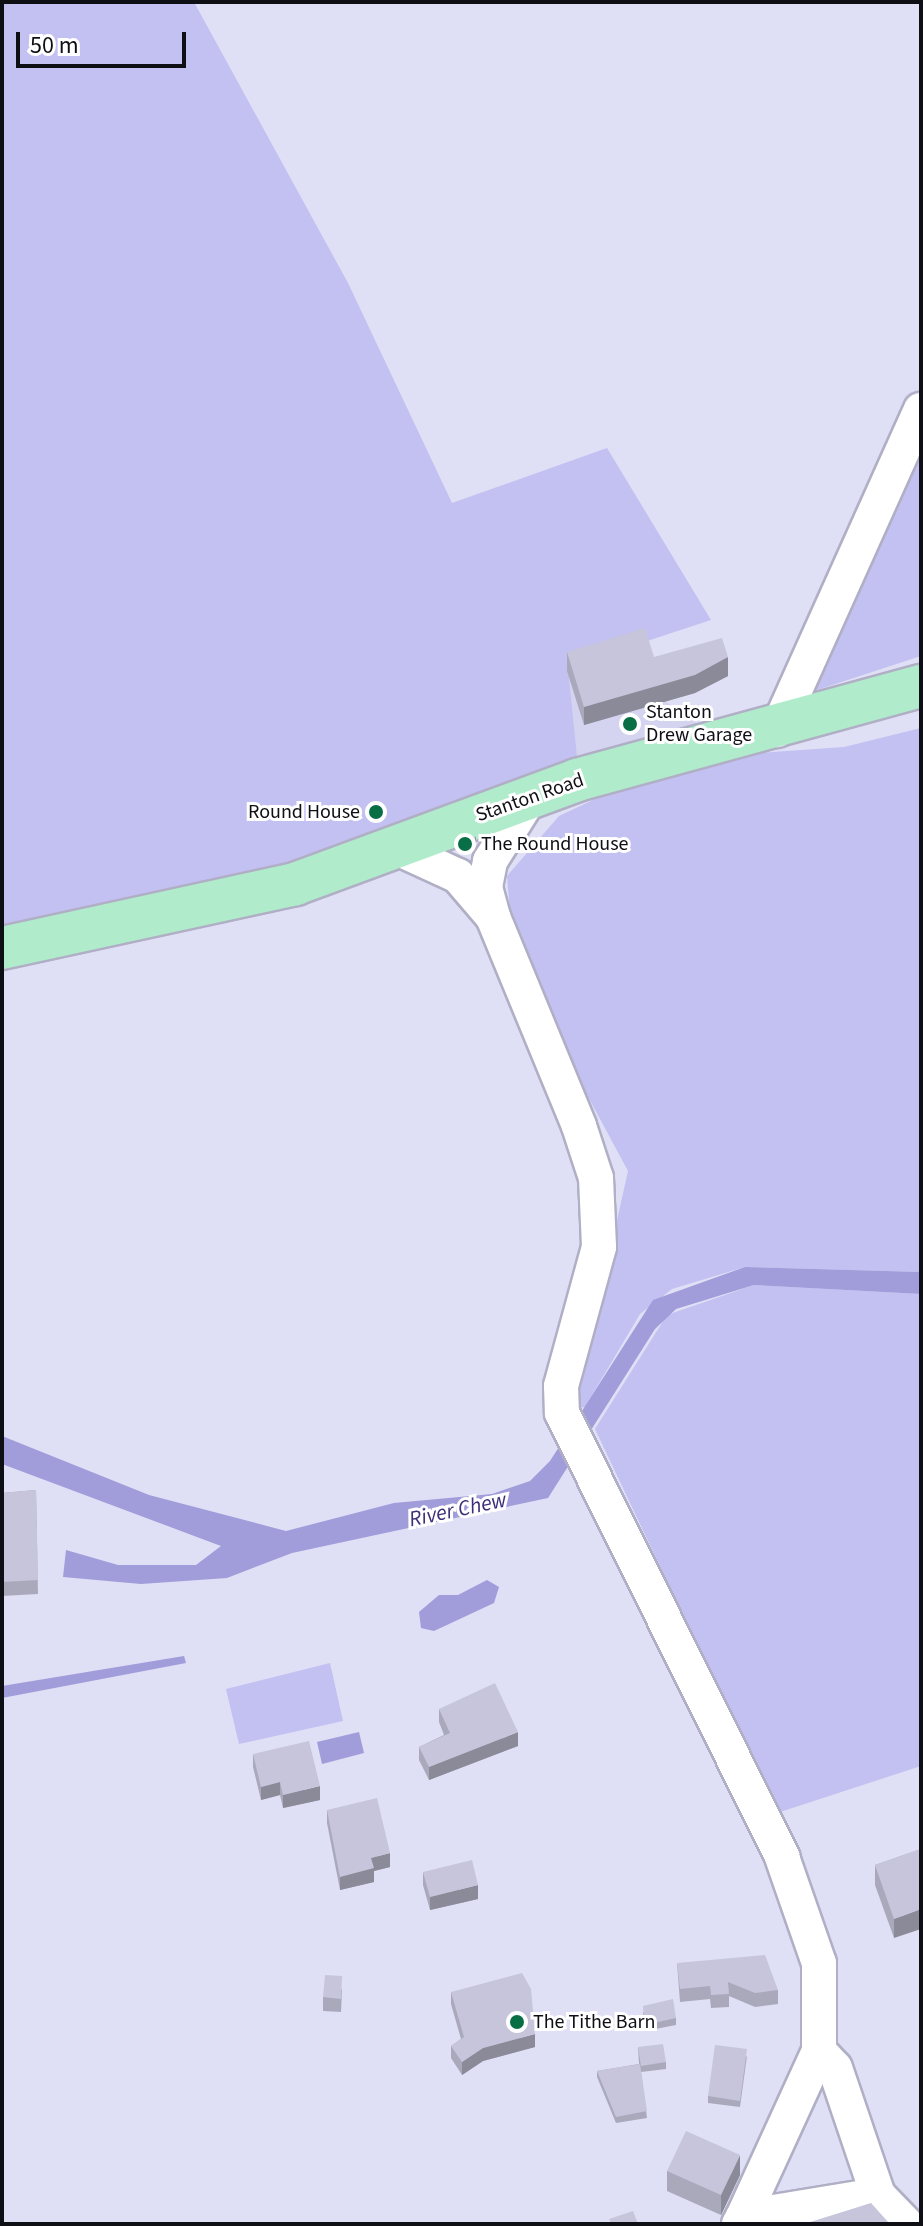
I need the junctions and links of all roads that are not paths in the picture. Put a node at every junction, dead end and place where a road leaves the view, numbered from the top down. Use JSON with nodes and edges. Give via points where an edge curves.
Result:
{"nodes":[{"id":1,"x":921,"y":410,"type":"edge"},
{"id":2,"x":921,"y":686,"type":"edge"},
{"id":3,"x":777,"y":730,"type":"junction"},
{"id":4,"x":531,"y":796,"type":"junction"},
{"id":5,"x":395,"y":847,"type":"junction"},
{"id":6,"x":493,"y":917,"type":"junction"},
{"id":7,"x":2,"y":948,"type":"edge"},
{"id":8,"x":819,"y":2051,"type":"junction"},
{"id":9,"x":878,"y":2195,"type":"junction"},
{"id":10,"x":741,"y":2221,"type":"edge"},
{"id":11,"x":906,"y":2224,"type":"edge"}],
"edges":[{"from":1,"to":3,"type":"street"},
{"from":2,"to":3,"type":"main road","name":"Stanton Road"},
{"from":3,"to":4,"type":"main road","name":"Stanton Road"},
{"from":4,"to":5,"type":"main road","name":"Stanton Road"},
{"from":4,"to":6,"type":"street","via":[[490,861],[485,887]]},
{"from":5,"to":6,"type":"street","via":[[458,876]]},
{"from":5,"to":7,"type":"main road","name":"Stanton Road","via":[[295,884]]},
{"from":6,"to":8,"type":"street","via":[[596,1178],[599,1247],[561,1386],[562,1413],[807,1915],[823,2002]]},
{"from":8,"to":9,"type":"street","via":[[835,2068]]},
{"from":8,"to":10,"type":"street"},
{"from":9,"to":10,"type":"street"},
{"from":9,"to":11,"type":"street"}]}
